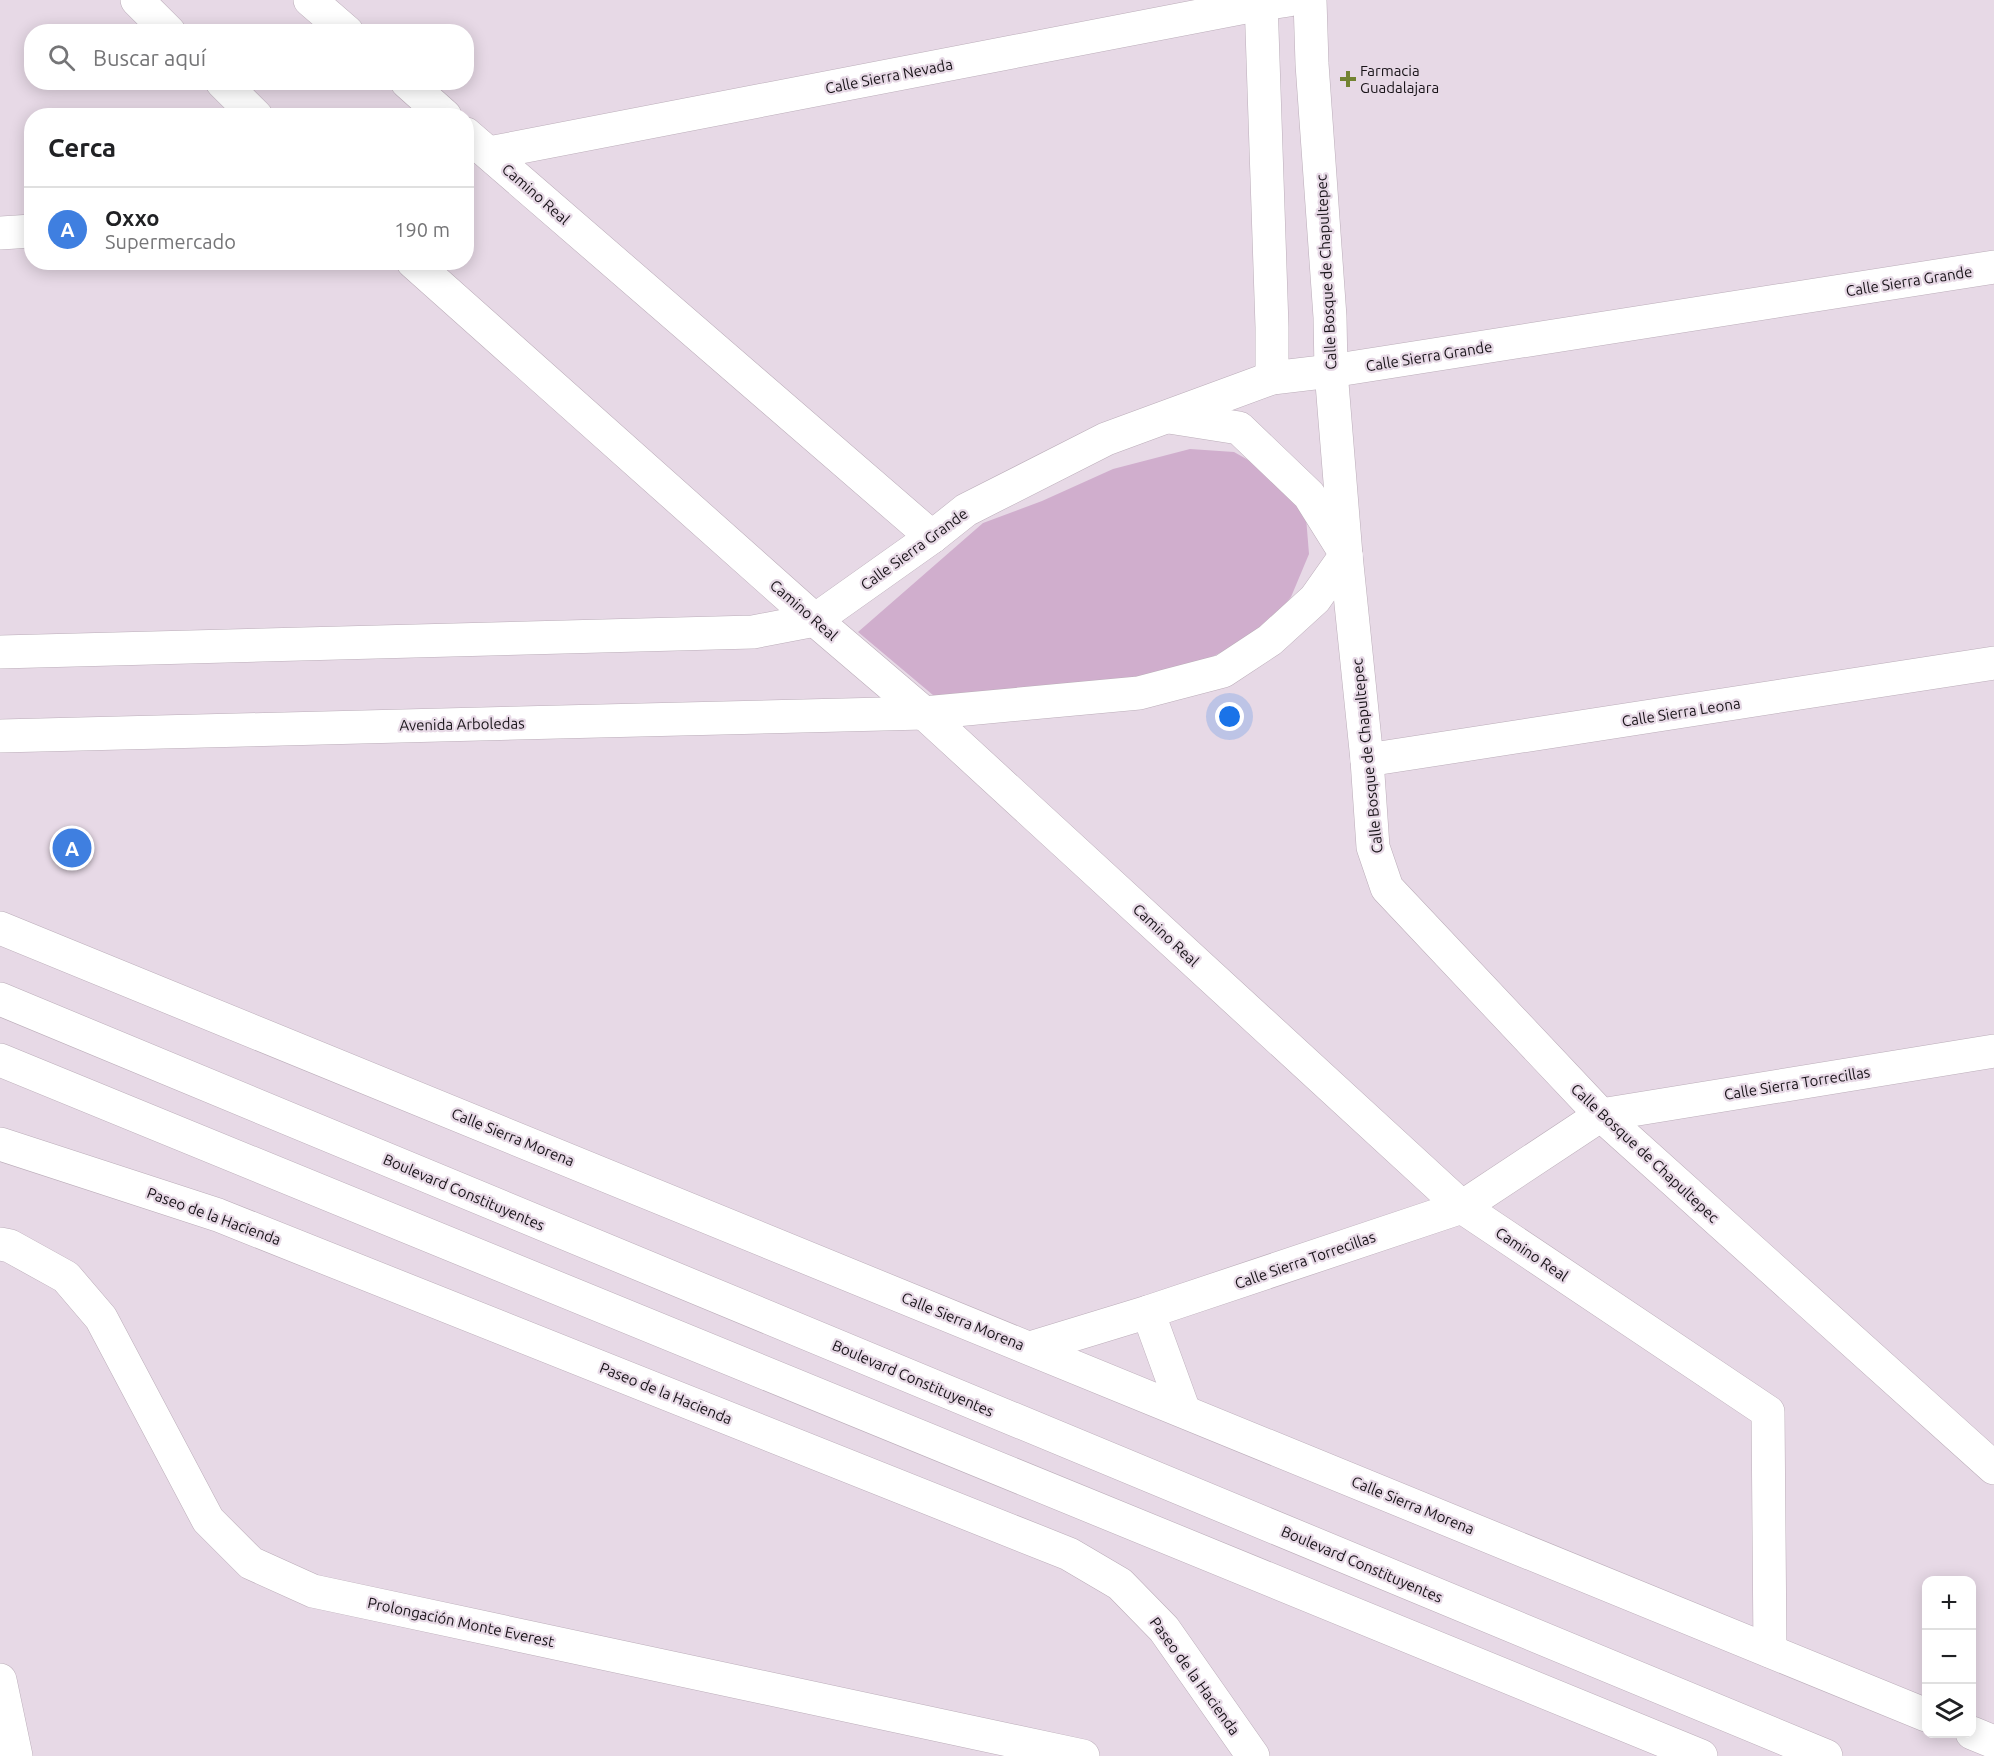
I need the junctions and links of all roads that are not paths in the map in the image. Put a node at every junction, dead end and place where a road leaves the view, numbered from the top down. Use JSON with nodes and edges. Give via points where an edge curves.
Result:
{"nodes":[{"id":1,"x":137,"y":0,"type":"edge"},
{"id":2,"x":310,"y":0,"type":"edge"},
{"id":3,"x":1310,"y":0,"type":"edge"},
{"id":4,"x":1270,"y":1,"type":"edge"},
{"id":5,"x":162,"y":24,"type":"edge"},
{"id":6,"x":338,"y":24,"type":"edge"},
{"id":7,"x":230,"y":90,"type":"edge"},
{"id":8,"x":416,"y":90,"type":"edge"},
{"id":9,"x":248,"y":108,"type":"edge"},
{"id":10,"x":436,"y":108,"type":"edge"},
{"id":11,"x":478,"y":143,"type":"edge"},
{"id":12,"x":24,"y":232,"type":"edge"},
{"id":13,"x":0,"y":233,"type":"edge"},
{"id":14,"x":1994,"y":267,"type":"edge"},
{"id":15,"x":422,"y":270,"type":"edge"},
{"id":16,"x":1331,"y":371,"type":"junction"},
{"id":17,"x":1272,"y":378,"type":"junction"},
{"id":18,"x":1166,"y":416,"type":"junction"},
{"id":19,"x":932,"y":537,"type":"junction"},
{"id":20,"x":1346,"y":555,"type":"junction"},
{"id":21,"x":815,"y":620,"type":"junction"},
{"id":22,"x":0,"y":652,"type":"edge"},
{"id":23,"x":1994,"y":663,"type":"edge"},
{"id":24,"x":924,"y":713,"type":"junction"},
{"id":25,"x":0,"y":736,"type":"edge"},
{"id":26,"x":1367,"y":760,"type":"junction"},
{"id":27,"x":0,"y":928,"type":"edge"},
{"id":28,"x":0,"y":999,"type":"edge"},
{"id":29,"x":1994,"y":1051,"type":"edge"},
{"id":30,"x":0,"y":1060,"type":"edge"},
{"id":31,"x":1600,"y":1115,"type":"junction"},
{"id":32,"x":0,"y":1144,"type":"edge"},
{"id":33,"x":1462,"y":1207,"type":"junction"},
{"id":34,"x":0,"y":1244,"type":"edge"},
{"id":35,"x":1148,"y":1312,"type":"junction"},
{"id":36,"x":1030,"y":1348,"type":"junction"},
{"id":37,"x":1184,"y":1411,"type":"junction"},
{"id":38,"x":1994,"y":1468,"type":"edge"},
{"id":39,"x":1770,"y":1651,"type":"junction"},
{"id":40,"x":0,"y":1680,"type":"edge"},
{"id":41,"x":1922,"y":1713,"type":"edge"},
{"id":42,"x":1976,"y":1735,"type":"edge"},
{"id":43,"x":1994,"y":1742,"type":"edge"},
{"id":44,"x":16,"y":1756,"type":"edge"},
{"id":45,"x":1083,"y":1756,"type":"edge"},
{"id":46,"x":1253,"y":1756,"type":"edge"},
{"id":47,"x":1701,"y":1756,"type":"edge"},
{"id":48,"x":1826,"y":1756,"type":"edge"}],
"edges":[{"from":1,"to":5,"type":"main road"},
{"from":2,"to":6,"type":"main road"},
{"from":3,"to":16,"type":"main road","name":"Calle Bosque de Chapultepec"},
{"from":4,"to":11,"type":"main road","name":"Calle Sierra Nevada"},
{"from":4,"to":17,"type":"main road"},
{"from":7,"to":9,"type":"main road"},
{"from":8,"to":10,"type":"main road"},
{"from":11,"to":19,"type":"main road","name":"Camino Real"},
{"from":12,"to":13,"type":"main road"},
{"from":14,"to":16,"type":"main road","name":"Calle Sierra Grande"},
{"from":15,"to":21,"type":"main road","name":"Camino Real"},
{"from":16,"to":17,"type":"main road","name":"Calle Sierra Grande"},
{"from":16,"to":20,"type":"main road","name":"Calle Bosque de Chapultepec"},
{"from":17,"to":18,"type":"main road","name":"Calle Sierra Grande"},
{"from":18,"to":19,"type":"main road","name":"Calle Sierra Grande","via":[[1106,439],[966,510]]},
{"from":18,"to":20,"type":"main road","via":[[1239,428],[1309,495]]},
{"from":19,"to":21,"type":"main road","name":"Calle Sierra Grande"},
{"from":20,"to":24,"type":"main road","via":[[1315,599],[1270,640],[1223,671],[1139,693]]},
{"from":20,"to":26,"type":"main road","name":"Calle Bosque de Chapultepec"},
{"from":21,"to":22,"type":"main road","via":[[753,632]]},
{"from":21,"to":24,"type":"main road","name":"Camino Real"},
{"from":23,"to":26,"type":"main road","name":"Calle Sierra Leona"},
{"from":24,"to":25,"type":"main road","name":"Avenida Arboledas"},
{"from":24,"to":33,"type":"main road","name":"Camino Real"},
{"from":26,"to":31,"type":"main road","name":"Calle Bosque de Chapultepec","via":[[1373,847],[1387,888]]},
{"from":27,"to":36,"type":"main road","name":"Calle Sierra Morena"},
{"from":28,"to":48,"type":"main road","name":"Boulevard Constituyentes"},
{"from":29,"to":31,"type":"main road","name":"Calle Sierra Torrecillas"},
{"from":30,"to":47,"type":"main road"},
{"from":31,"to":33,"type":"main road","name":"Calle Sierra Torrecillas"},
{"from":31,"to":38,"type":"main road","name":"Calle Bosque de Chapultepec"},
{"from":32,"to":46,"type":"main road","name":"Paseo de la Hacienda","via":[[218,1215],[1069,1554],[1120,1584],[1164,1629]]},
{"from":33,"to":35,"type":"main road","name":"Calle Sierra Torrecillas"},
{"from":33,"to":39,"type":"main road","name":"Camino Real","via":[[1768,1412]]},
{"from":34,"to":45,"type":"main road","name":"Prolongación Monte Everest","via":[[66,1277],[101,1318],[208,1520],[251,1563],[313,1591]]},
{"from":35,"to":36,"type":"main road","name":"Calle Sierra Torrecillas"},
{"from":35,"to":37,"type":"main road"},
{"from":36,"to":37,"type":"main road","name":"Calle Sierra Morena"},
{"from":37,"to":39,"type":"main road","name":"Calle Sierra Morena"},
{"from":39,"to":41,"type":"main road","name":"Calle Sierra Morena"},
{"from":40,"to":44,"type":"main road"},
{"from":42,"to":43,"type":"main road"}]}
